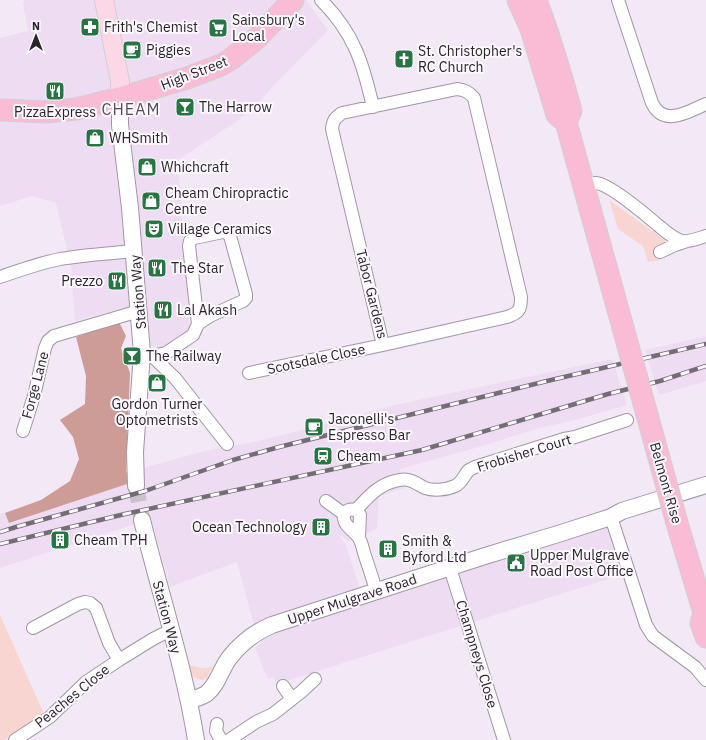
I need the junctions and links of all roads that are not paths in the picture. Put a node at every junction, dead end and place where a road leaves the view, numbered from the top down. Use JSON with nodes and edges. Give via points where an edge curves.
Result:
{"nodes":[{"id":1,"x":104,"y":0,"type":"edge"},
{"id":2,"x":293,"y":0,"type":"edge"},
{"id":3,"x":321,"y":0,"type":"edge"},
{"id":4,"x":518,"y":0,"type":"edge"},
{"id":5,"x":536,"y":0,"type":"edge"},
{"id":6,"x":618,"y":0,"type":"edge"},
{"id":7,"x":120,"y":98,"type":"junction"},
{"id":8,"x":706,"y":104,"type":"edge"},
{"id":9,"x":373,"y":107,"type":"junction"},
{"id":10,"x":0,"y":110,"type":"edge"},
{"id":11,"x":566,"y":122,"type":"junction"},
{"id":12,"x":584,"y":185,"type":"junction"},
{"id":13,"x":706,"y":236,"type":"edge"},
{"id":14,"x":690,"y":240,"type":"junction"},
{"id":15,"x":134,"y":251,"type":"junction"},
{"id":16,"x":660,"y":252,"type":"dead end"},
{"id":17,"x":0,"y":277,"type":"edge"},
{"id":18,"x":139,"y":311,"type":"junction"},
{"id":19,"x":198,"y":324,"type":"junction"},
{"id":20,"x":383,"y":345,"type":"junction"},
{"id":21,"x":147,"y":354,"type":"junction"},
{"id":22,"x":250,"y":373,"type":"dead end"},
{"id":23,"x":627,"y":420,"type":"dead end"},
{"id":24,"x":23,"y":431,"type":"dead end"},
{"id":25,"x":227,"y":444,"type":"dead end"},
{"id":26,"x":706,"y":485,"type":"edge"},
{"id":27,"x":136,"y":486,"type":"tunnel mouth"},
{"id":28,"x":326,"y":501,"type":"dead end"},
{"id":29,"x":360,"y":506,"type":"junction"},
{"id":30,"x":344,"y":514,"type":"junction"},
{"id":31,"x":611,"y":516,"type":"junction"},
{"id":32,"x":142,"y":520,"type":"tunnel mouth"},
{"id":33,"x":359,"y":538,"type":"junction"},
{"id":34,"x":450,"y":568,"type":"junction"},
{"id":35,"x":376,"y":591,"type":"junction"},
{"id":36,"x":705,"y":614,"type":"edge"},
{"id":37,"x":33,"y":628,"type":"dead end"},
{"id":38,"x":172,"y":632,"type":"junction"},
{"id":39,"x":706,"y":637,"type":"edge"},
{"id":40,"x":119,"y":660,"type":"junction"},
{"id":41,"x":315,"y":679,"type":"dead end"},
{"id":42,"x":706,"y":680,"type":"edge"},
{"id":43,"x":283,"y":686,"type":"dead end"},
{"id":44,"x":292,"y":699,"type":"junction"},
{"id":45,"x":190,"y":707,"type":"junction"},
{"id":46,"x":217,"y":724,"type":"dead end"},
{"id":47,"x":15,"y":740,"type":"edge"},
{"id":48,"x":196,"y":740,"type":"edge"},
{"id":49,"x":221,"y":740,"type":"edge"},
{"id":50,"x":229,"y":740,"type":"edge"},
{"id":51,"x":504,"y":740,"type":"edge"}],
"edges":[{"from":1,"to":7,"type":"main road","via":[[118,71]]},
{"from":2,"to":7,"type":"highway","name":"High Street","via":[[256,39],[231,59],[187,78]]},
{"from":3,"to":9,"type":"street","via":[[353,41],[366,75]]},
{"from":4,"to":11,"type":"highway","via":[[530,29],[557,115]]},
{"from":5,"to":11,"type":"highway","via":[[571,111]]},
{"from":6,"to":8,"type":"street","via":[[656,110],[672,117]]},
{"from":7,"to":10,"type":"highway","name":"High Street","via":[[76,109],[46,112]]},
{"from":7,"to":15,"type":"street","name":"Station Way","via":[[120,125]]},
{"from":9,"to":20,"type":"street","name":"Tabor Gardens","via":[[342,113],[332,123],[332,129]]},
{"from":9,"to":20,"type":"street","name":"Tabor Gardens","via":[[457,89],[470,92],[474,98],[521,297],[520,310],[514,315]]},
{"from":11,"to":12,"type":"highway","name":"Belmont Rise"},
{"from":12,"to":14,"type":"street","via":[[595,183],[606,186],[673,236],[681,241]]},
{"from":12,"to":36,"type":"highway","name":"Belmont Rise","bridge":true},
{"from":13,"to":14,"type":"street"},
{"from":14,"to":16,"type":"street"},
{"from":15,"to":17,"type":"street","via":[[59,259]]},
{"from":15,"to":18,"type":"street","name":"Station Way"},
{"from":18,"to":21,"type":"street","name":"Station Way"},
{"from":18,"to":24,"type":"street","name":"Forge Lane","via":[[54,336],[48,341]]},
{"from":19,"to":19,"type":"street","via":[[246,298],[230,236],[227,233],[194,238],[190,241]]},
{"from":19,"to":21,"type":"street","via":[[193,335],[166,352]]},
{"from":20,"to":22,"type":"street","name":"Scotsdale Close"},
{"from":21,"to":25,"type":"street","via":[[175,378]]},
{"from":21,"to":27,"type":"street","name":"Station Way","via":[[136,452]]},
{"from":23,"to":29,"type":"street","name":"Frobisher Court","via":[[475,467],[468,471],[460,483],[447,489],[424,488],[406,479],[382,485]]},
{"from":26,"to":31,"type":"street","name":"Upper Mulgrave Road"},
{"from":28,"to":30,"type":"street"},
{"from":29,"to":30,"type":"street"},
{"from":29,"to":33,"type":"street"},
{"from":30,"to":33,"type":"street","via":[[346,524]]},
{"from":31,"to":34,"type":"street","name":"Upper Mulgrave Road"},
{"from":31,"to":42,"type":"street","via":[[646,626],[653,636],[695,667]]},
{"from":32,"to":38,"type":"street","name":"Station Way"},
{"from":33,"to":35,"type":"street"},
{"from":34,"to":35,"type":"street","name":"Upper Mulgrave Road"},
{"from":34,"to":51,"type":"street","name":"Champneys Close"},
{"from":35,"to":45,"type":"street","name":"Upper Mulgrave Road","via":[[279,622],[254,634],[229,658],[208,692]]},
{"from":36,"to":39,"type":"highway","name":"Belmont Rise","via":[[701,623]]},
{"from":37,"to":40,"type":"street","via":[[78,604],[90,603],[96,608]]},
{"from":38,"to":40,"type":"street","name":"Peaches Close","via":[[153,639]]},
{"from":38,"to":45,"type":"street","name":"Station Way"},
{"from":40,"to":47,"type":"street","name":"Peaches Close","via":[[86,682],[50,716]]},
{"from":41,"to":44,"type":"street"},
{"from":43,"to":44,"type":"street"},
{"from":44,"to":50,"type":"street","via":[[273,714]]},
{"from":45,"to":48,"type":"street","name":"Station Way"},
{"from":46,"to":49,"type":"street","via":[[216,731]]}]}
